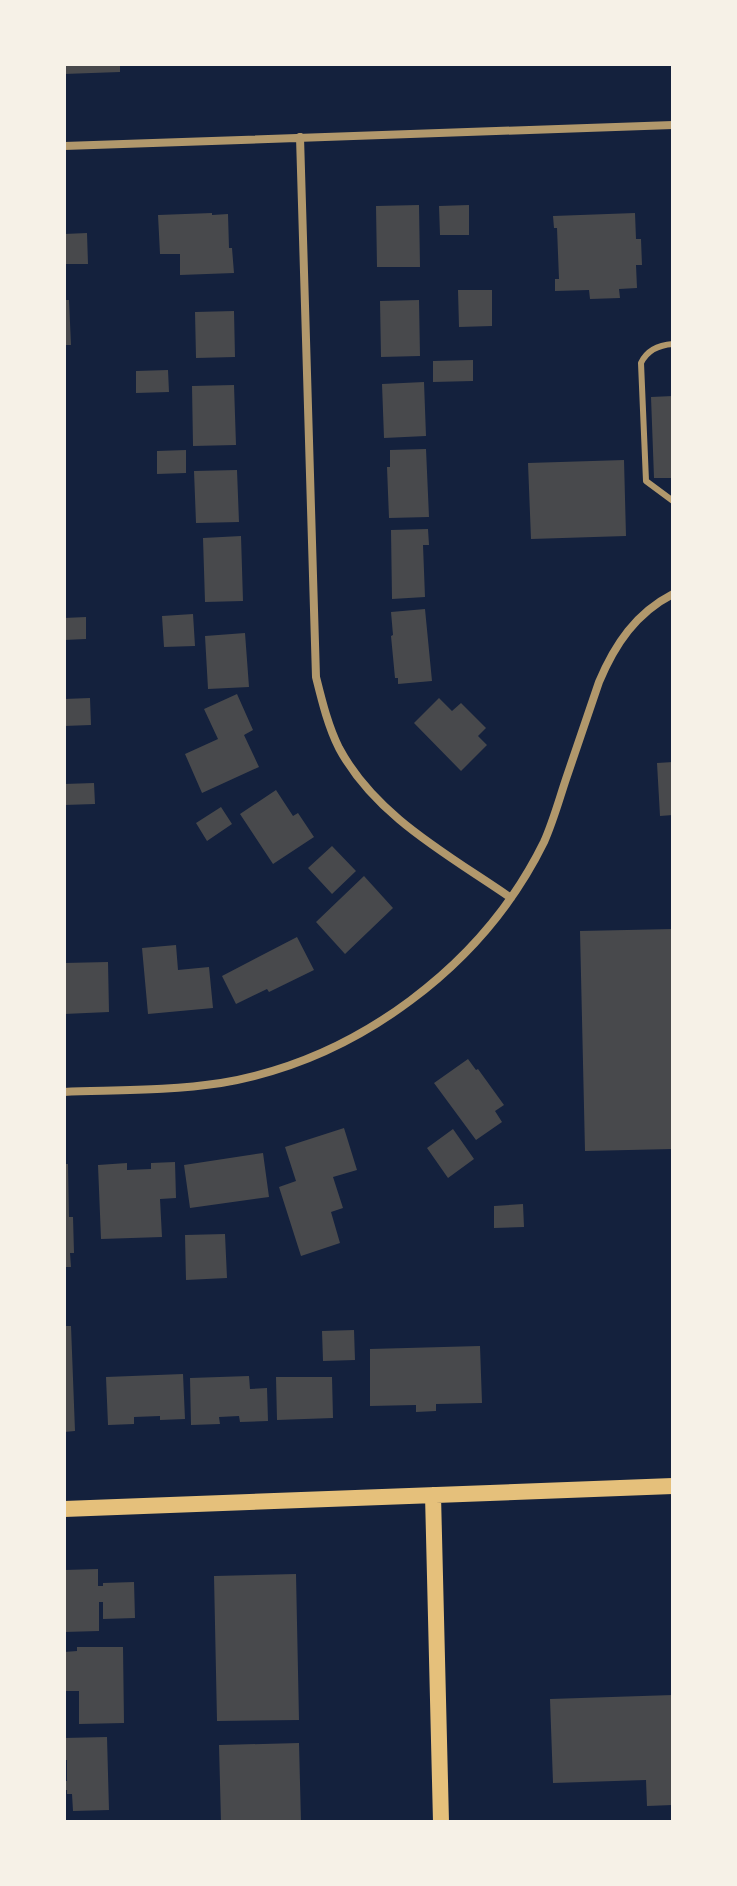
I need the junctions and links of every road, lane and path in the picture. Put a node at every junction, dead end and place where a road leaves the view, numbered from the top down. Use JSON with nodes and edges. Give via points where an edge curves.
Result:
{"nodes":[{"id":1,"x":673,"y":125,"type":"edge"},
{"id":2,"x":300,"y":137,"type":"junction"},
{"id":3,"x":64,"y":146,"type":"edge"},
{"id":4,"x":673,"y":344,"type":"edge"},
{"id":5,"x":673,"y":501,"type":"edge"},
{"id":6,"x":673,"y":594,"type":"edge"},
{"id":7,"x":511,"y":898,"type":"junction"},
{"id":8,"x":64,"y":1092,"type":"edge"},
{"id":9,"x":673,"y":1486,"type":"edge"},
{"id":10,"x":433,"y":1495,"type":"junction"},
{"id":11,"x":64,"y":1509,"type":"edge"},
{"id":12,"x":441,"y":1822,"type":"edge"}],
"edges":[{"from":1,"to":2,"type":"street"},
{"from":2,"to":3,"type":"street"},
{"from":2,"to":7,"type":"street","via":[[320,696],[338,746],[378,802]]},
{"from":4,"to":5,"type":"lane","via":[[651,350],[641,363],[646,481]]},
{"from":6,"to":7,"type":"street","via":[[639,617],[607,663],[545,839]]},
{"from":7,"to":8,"type":"street","via":[[431,984],[379,1022],[330,1048],[223,1082]]},
{"from":9,"to":10,"type":"main road"},
{"from":10,"to":11,"type":"main road"},
{"from":10,"to":12,"type":"main road"}]}
